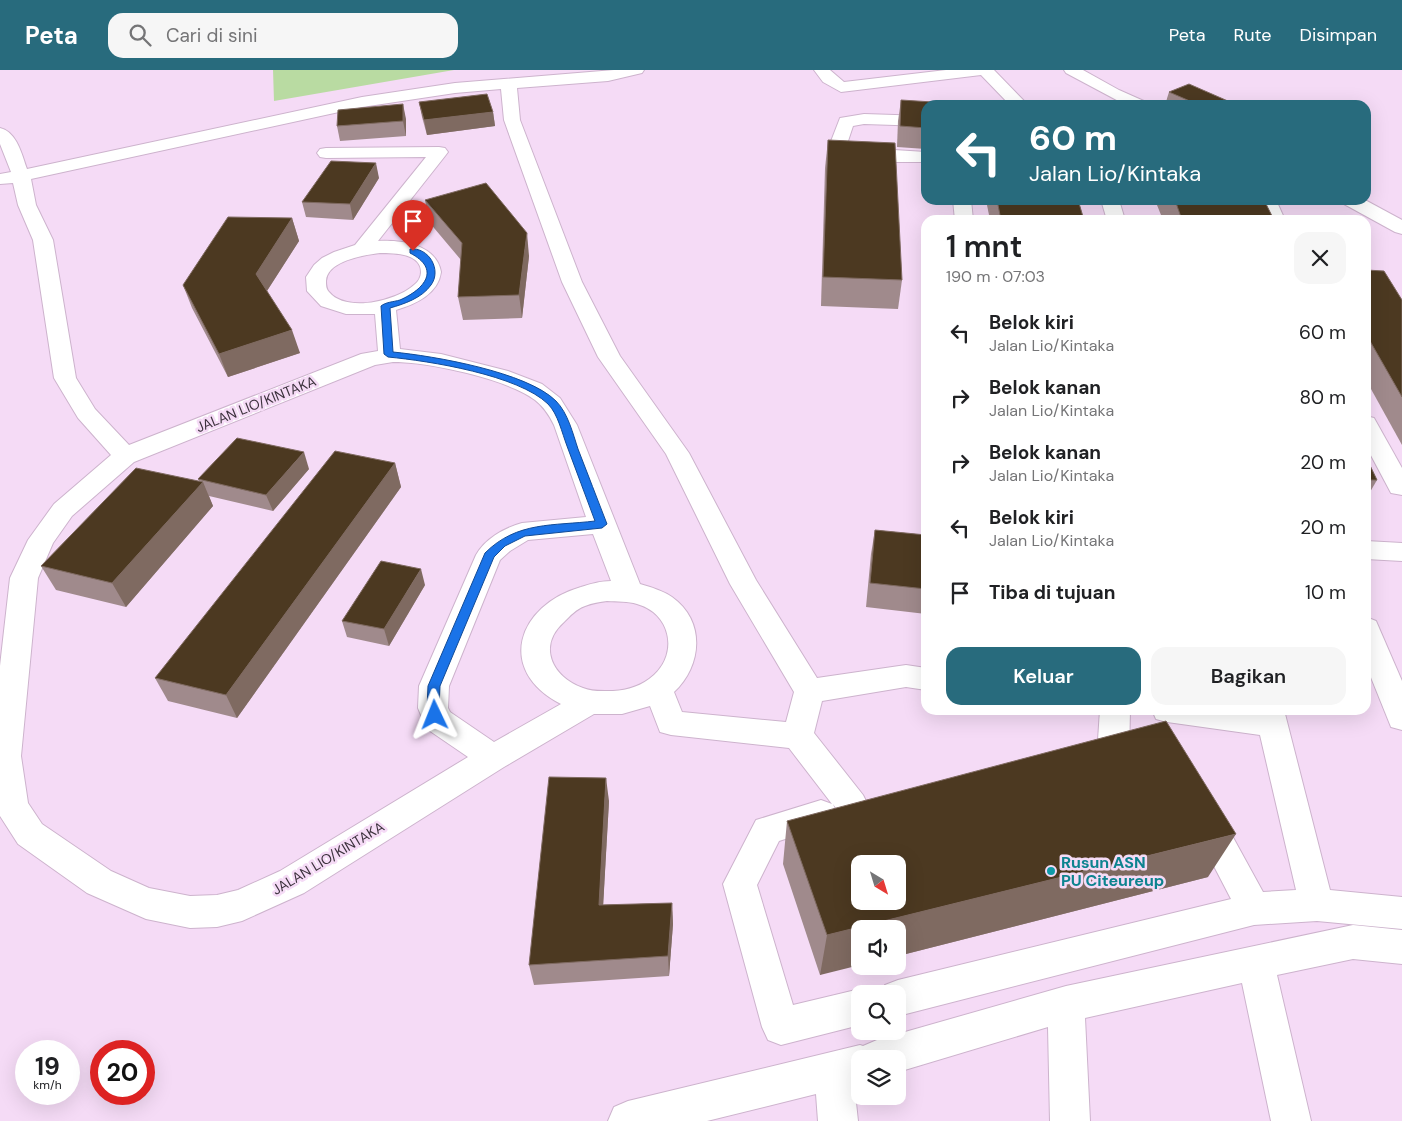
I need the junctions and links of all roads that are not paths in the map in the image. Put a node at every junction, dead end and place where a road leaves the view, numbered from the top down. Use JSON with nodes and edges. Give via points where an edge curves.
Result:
{"nodes":[{"id":1,"x":636,"y":70,"type":"edge"},
{"id":2,"x":822,"y":70,"type":"edge"},
{"id":3,"x":985,"y":70,"type":"edge"},
{"id":4,"x":1072,"y":70,"type":"edge"},
{"id":5,"x":509,"y":84,"type":"junction"},
{"id":6,"x":841,"y":87,"type":"junction"},
{"id":7,"x":1014,"y":100,"type":"edge"},
{"id":8,"x":1129,"y":100,"type":"edge"},
{"id":9,"x":921,"y":107,"type":"edge"},
{"id":10,"x":921,"y":121,"type":"edge"},
{"id":11,"x":0,"y":133,"type":"edge"},
{"id":12,"x":326,"y":153,"type":"dead end"},
{"id":13,"x":921,"y":157,"type":"edge"},
{"id":14,"x":10,"y":178,"type":"edge"},
{"id":15,"x":1360,"y":205,"type":"edge"},
{"id":16,"x":1402,"y":228,"type":"edge"},
{"id":17,"x":362,"y":249,"type":"junction"},
{"id":18,"x":385,"y":306,"type":"junction"},
{"id":19,"x":388,"y":354,"type":"junction"},
{"id":20,"x":1371,"y":433,"type":"edge"},
{"id":21,"x":125,"y":456,"type":"junction"},
{"id":22,"x":1400,"y":487,"type":"dead end"},
{"id":23,"x":602,"y":524,"type":"junction"},
{"id":24,"x":1371,"y":550,"type":"edge"},
{"id":25,"x":1402,"y":552,"type":"edge"},
{"id":26,"x":629,"y":592,"type":"junction"},
{"id":27,"x":1371,"y":640,"type":"edge"},
{"id":28,"x":921,"y":678,"type":"edge"},
{"id":29,"x":658,"y":689,"type":"junction"},
{"id":30,"x":809,"y":691,"type":"junction"},
{"id":31,"x":589,"y":703,"type":"junction"},
{"id":32,"x":1115,"y":715,"type":"edge"},
{"id":33,"x":1242,"y":715,"type":"edge"},
{"id":34,"x":1271,"y":717,"type":"edge"},
{"id":35,"x":1402,"y":718,"type":"edge"},
{"id":36,"x":798,"y":736,"type":"junction"},
{"id":37,"x":1112,"y":756,"type":"edge"},
{"id":38,"x":493,"y":758,"type":"junction"},
{"id":39,"x":1190,"y":789,"type":"edge"},
{"id":40,"x":1317,"y":905,"type":"junction"},
{"id":41,"x":1254,"y":909,"type":"junction"},
{"id":42,"x":1402,"y":912,"type":"edge"},
{"id":43,"x":1402,"y":947,"type":"edge"},
{"id":44,"x":1256,"y":964,"type":"junction"},
{"id":45,"x":906,"y":996,"type":"edge"},
{"id":46,"x":1066,"y":1004,"type":"junction"},
{"id":47,"x":851,"y":1009,"type":"edge"},
{"id":48,"x":906,"y":1051,"type":"edge"},
{"id":49,"x":847,"y":1068,"type":"edge"},
{"id":50,"x":628,"y":1121,"type":"edge"},
{"id":51,"x":838,"y":1121,"type":"edge"},
{"id":52,"x":1070,"y":1121,"type":"edge"},
{"id":53,"x":1291,"y":1121,"type":"edge"}],
"edges":[{"from":1,"to":5,"type":"street","via":[[608,76]]},
{"from":2,"to":6,"type":"street"},
{"from":3,"to":6,"type":"street"},
{"from":3,"to":7,"type":"street"},
{"from":4,"to":8,"type":"street"},
{"from":5,"to":14,"type":"street","via":[[455,88],[362,102]]},
{"from":5,"to":30,"type":"street","via":[[512,120],[572,282],[609,357],[677,453],[744,584]]},
{"from":6,"to":9,"type":"street","via":[[885,102]]},
{"from":10,"to":13,"type":"street","via":[[864,119],[846,122],[837,149],[848,153]]},
{"from":11,"to":14,"type":"street","via":[[8,142]]},
{"from":12,"to":17,"type":"street","via":[[439,152]]},
{"from":14,"to":21,"type":"street","via":[[43,240],[65,378],[86,413]]},
{"from":15,"to":16,"type":"street"},
{"from":17,"to":18,"type":"street","via":[[380,247],[413,251],[425,257],[431,265],[432,274],[417,293]]},
{"from":17,"to":18,"type":"street","via":[[328,263],[318,273],[314,284],[318,294],[344,308]]},
{"from":18,"to":19,"type":"street"},
{"from":19,"to":21,"type":"street","name":"JALAN LIO/KINTAKA","via":[[369,358]]},
{"from":19,"to":23,"type":"street","name":"JALAN LIO/KINTAKA","via":[[434,359],[516,381],[553,404]]},
{"from":20,"to":22,"type":"street"},
{"from":21,"to":38,"type":"street","name":"JALAN LIO/KINTAKA","via":[[63,510],[41,540],[24,578],[5,756],[12,807],[30,834],[99,882],[146,903],[190,912],[216,911],[242,904],[292,882]]},
{"from":23,"to":26,"type":"street","name":"JALAN LIO/KINTAKA"},
{"from":23,"to":38,"type":"street","via":[[522,532],[489,555],[434,686],[433,708],[438,720]]},
{"from":24,"to":25,"type":"street"},
{"from":26,"to":29,"type":"street","via":[[650,597],[667,608],[679,622],[685,639],[683,657],[674,674]]},
{"from":26,"to":31,"type":"street","via":[[585,595],[565,604],[549,617],[538,633],[534,651],[538,668],[550,684],[567,696]]},
{"from":27,"to":35,"type":"street"},
{"from":28,"to":30,"type":"street","via":[[906,676]]},
{"from":29,"to":31,"type":"street","via":[[637,700]]},
{"from":29,"to":36,"type":"street","via":[[671,723]]},
{"from":30,"to":36,"type":"street"},
{"from":31,"to":38,"type":"street","name":"JALAN LIO/KINTAKA"},
{"from":32,"to":37,"type":"street"},
{"from":33,"to":34,"type":"street"},
{"from":34,"to":40,"type":"street"},
{"from":36,"to":47,"type":"street","via":[[866,802],[768,830],[740,884],[781,1027]]},
{"from":39,"to":41,"type":"street"},
{"from":40,"to":41,"type":"street"},
{"from":40,"to":42,"type":"street"},
{"from":41,"to":45,"type":"street"},
{"from":43,"to":44,"type":"street","via":[[1354,942]]},
{"from":44,"to":46,"type":"street"},
{"from":44,"to":53,"type":"street"},
{"from":46,"to":48,"type":"street"},
{"from":46,"to":52,"type":"street"},
{"from":49,"to":50,"type":"street"},
{"from":49,"to":51,"type":"street"}]}
